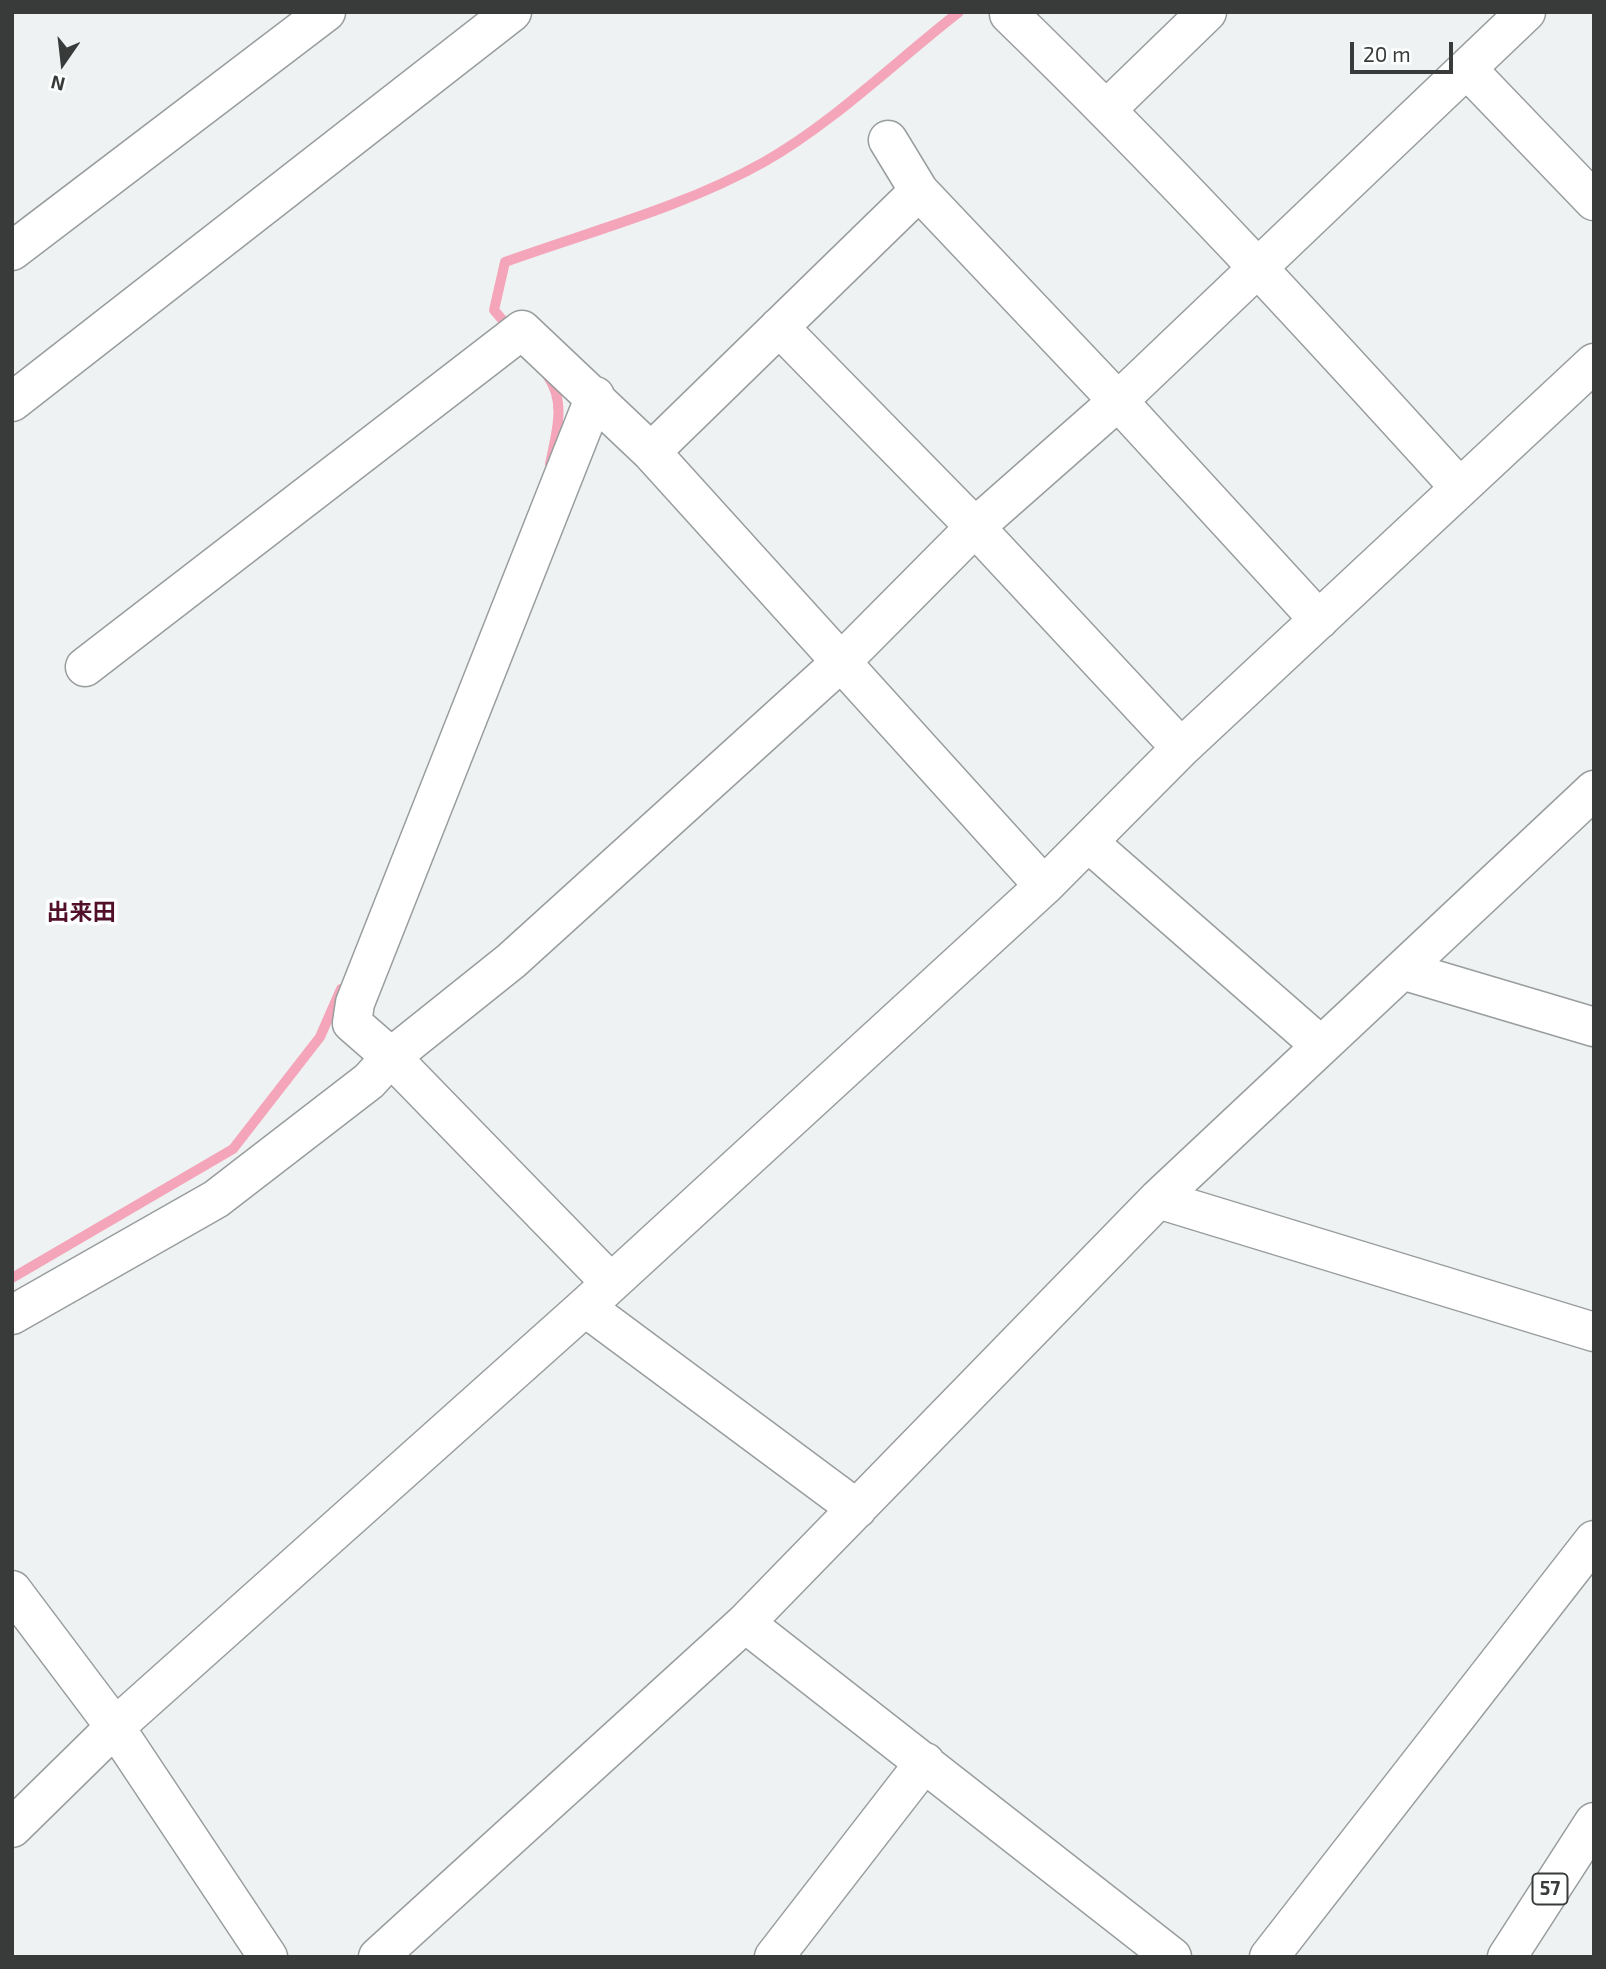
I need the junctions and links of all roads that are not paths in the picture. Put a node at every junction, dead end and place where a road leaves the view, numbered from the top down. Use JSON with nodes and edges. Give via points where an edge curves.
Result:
{"nodes":[{"id":1,"x":326,"y":12,"type":"edge"},
{"id":2,"x":512,"y":12,"type":"edge"},
{"id":3,"x":1208,"y":12,"type":"edge"},
{"id":4,"x":1009,"y":14,"type":"edge"},
{"id":5,"x":1520,"y":14,"type":"edge"},
{"id":6,"x":1466,"y":69,"type":"junction"},
{"id":7,"x":1107,"y":109,"type":"junction"},
{"id":8,"x":888,"y":140,"type":"dead end"},
{"id":9,"x":919,"y":191,"type":"junction"},
{"id":10,"x":1594,"y":201,"type":"edge"},
{"id":11,"x":12,"y":251,"type":"edge"},
{"id":12,"x":1258,"y":267,"type":"junction"},
{"id":13,"x":779,"y":327,"type":"junction"},
{"id":14,"x":1594,"y":363,"type":"edge"},
{"id":15,"x":595,"y":396,"type":"junction"},
{"id":16,"x":1118,"y":401,"type":"junction"},
{"id":17,"x":12,"y":402,"type":"edge"},
{"id":18,"x":651,"y":452,"type":"junction"},
{"id":19,"x":1460,"y":488,"type":"junction"},
{"id":20,"x":975,"y":527,"type":"junction"},
{"id":21,"x":1319,"y":620,"type":"junction"},
{"id":22,"x":841,"y":662,"type":"junction"},
{"id":23,"x":85,"y":667,"type":"dead end"},
{"id":24,"x":1181,"y":748,"type":"junction"},
{"id":25,"x":1594,"y":790,"type":"edge"},
{"id":26,"x":1089,"y":843,"type":"junction"},
{"id":27,"x":1044,"y":886,"type":"junction"},
{"id":28,"x":1402,"y":970,"type":"junction"},
{"id":29,"x":1594,"y":1027,"type":"edge"},
{"id":30,"x":1319,"y":1044,"type":"junction"},
{"id":31,"x":391,"y":1057,"type":"junction"},
{"id":32,"x":1158,"y":1199,"type":"junction"},
{"id":33,"x":598,"y":1295,"type":"junction"},
{"id":34,"x":12,"y":1315,"type":"edge"},
{"id":35,"x":1594,"y":1332,"type":"edge"},
{"id":36,"x":857,"y":1508,"type":"junction"},
{"id":37,"x":1594,"y":1540,"type":"edge"},
{"id":38,"x":12,"y":1590,"type":"edge"},
{"id":39,"x":745,"y":1623,"type":"junction"},
{"id":40,"x":116,"y":1727,"type":"junction"},
{"id":41,"x":925,"y":1762,"type":"junction"},
{"id":42,"x":1594,"y":1822,"type":"edge"},
{"id":43,"x":12,"y":1828,"type":"edge"},
{"id":44,"x":1583,"y":1863,"type":"edge"},
{"id":45,"x":268,"y":1957,"type":"edge"},
{"id":46,"x":378,"y":1957,"type":"edge"},
{"id":47,"x":774,"y":1957,"type":"edge"},
{"id":48,"x":1172,"y":1957,"type":"edge"},
{"id":49,"x":1269,"y":1957,"type":"edge"},
{"id":50,"x":1507,"y":1957,"type":"edge"}],
"edges":[{"from":1,"to":11,"type":"street"},
{"from":2,"to":17,"type":"street"},
{"from":3,"to":7,"type":"street"},
{"from":4,"to":7,"type":"street"},
{"from":5,"to":6,"type":"street"},
{"from":6,"to":10,"type":"street"},
{"from":6,"to":12,"type":"street"},
{"from":7,"to":12,"type":"street"},
{"from":8,"to":9,"type":"street"},
{"from":9,"to":13,"type":"street"},
{"from":9,"to":16,"type":"street"},
{"from":12,"to":16,"type":"street"},
{"from":12,"to":19,"type":"street"},
{"from":13,"to":18,"type":"street"},
{"from":13,"to":20,"type":"street"},
{"from":14,"to":19,"type":"street"},
{"from":15,"to":18,"type":"street"},
{"from":15,"to":23,"type":"street","via":[[522,330]]},
{"from":15,"to":31,"type":"street","via":[[355,1003],[352,1023]]},
{"from":16,"to":20,"type":"street"},
{"from":16,"to":21,"type":"street"},
{"from":18,"to":22,"type":"street"},
{"from":19,"to":21,"type":"street"},
{"from":20,"to":22,"type":"street"},
{"from":20,"to":24,"type":"street"},
{"from":21,"to":24,"type":"street"},
{"from":22,"to":27,"type":"street"},
{"from":22,"to":31,"type":"street","via":[[511,961]]},
{"from":24,"to":26,"type":"street"},
{"from":25,"to":28,"type":"street"},
{"from":26,"to":27,"type":"street"},
{"from":26,"to":30,"type":"street"},
{"from":27,"to":33,"type":"street"},
{"from":28,"to":29,"type":"street"},
{"from":28,"to":30,"type":"street"},
{"from":30,"to":32,"type":"street"},
{"from":31,"to":33,"type":"street"},
{"from":31,"to":34,"type":"street","via":[[369,1081],[216,1199]]},
{"from":32,"to":35,"type":"street"},
{"from":32,"to":36,"type":"street"},
{"from":33,"to":36,"type":"street"},
{"from":33,"to":40,"type":"street"},
{"from":36,"to":39,"type":"street"},
{"from":37,"to":49,"type":"street"},
{"from":38,"to":40,"type":"street"},
{"from":39,"to":41,"type":"street"},
{"from":39,"to":46,"type":"street"},
{"from":40,"to":43,"type":"street"},
{"from":40,"to":45,"type":"street"},
{"from":41,"to":47,"type":"street"},
{"from":41,"to":48,"type":"street"},
{"from":42,"to":44,"type":"street","number":"57"},
{"from":44,"to":50,"type":"street","number":"57"}]}
